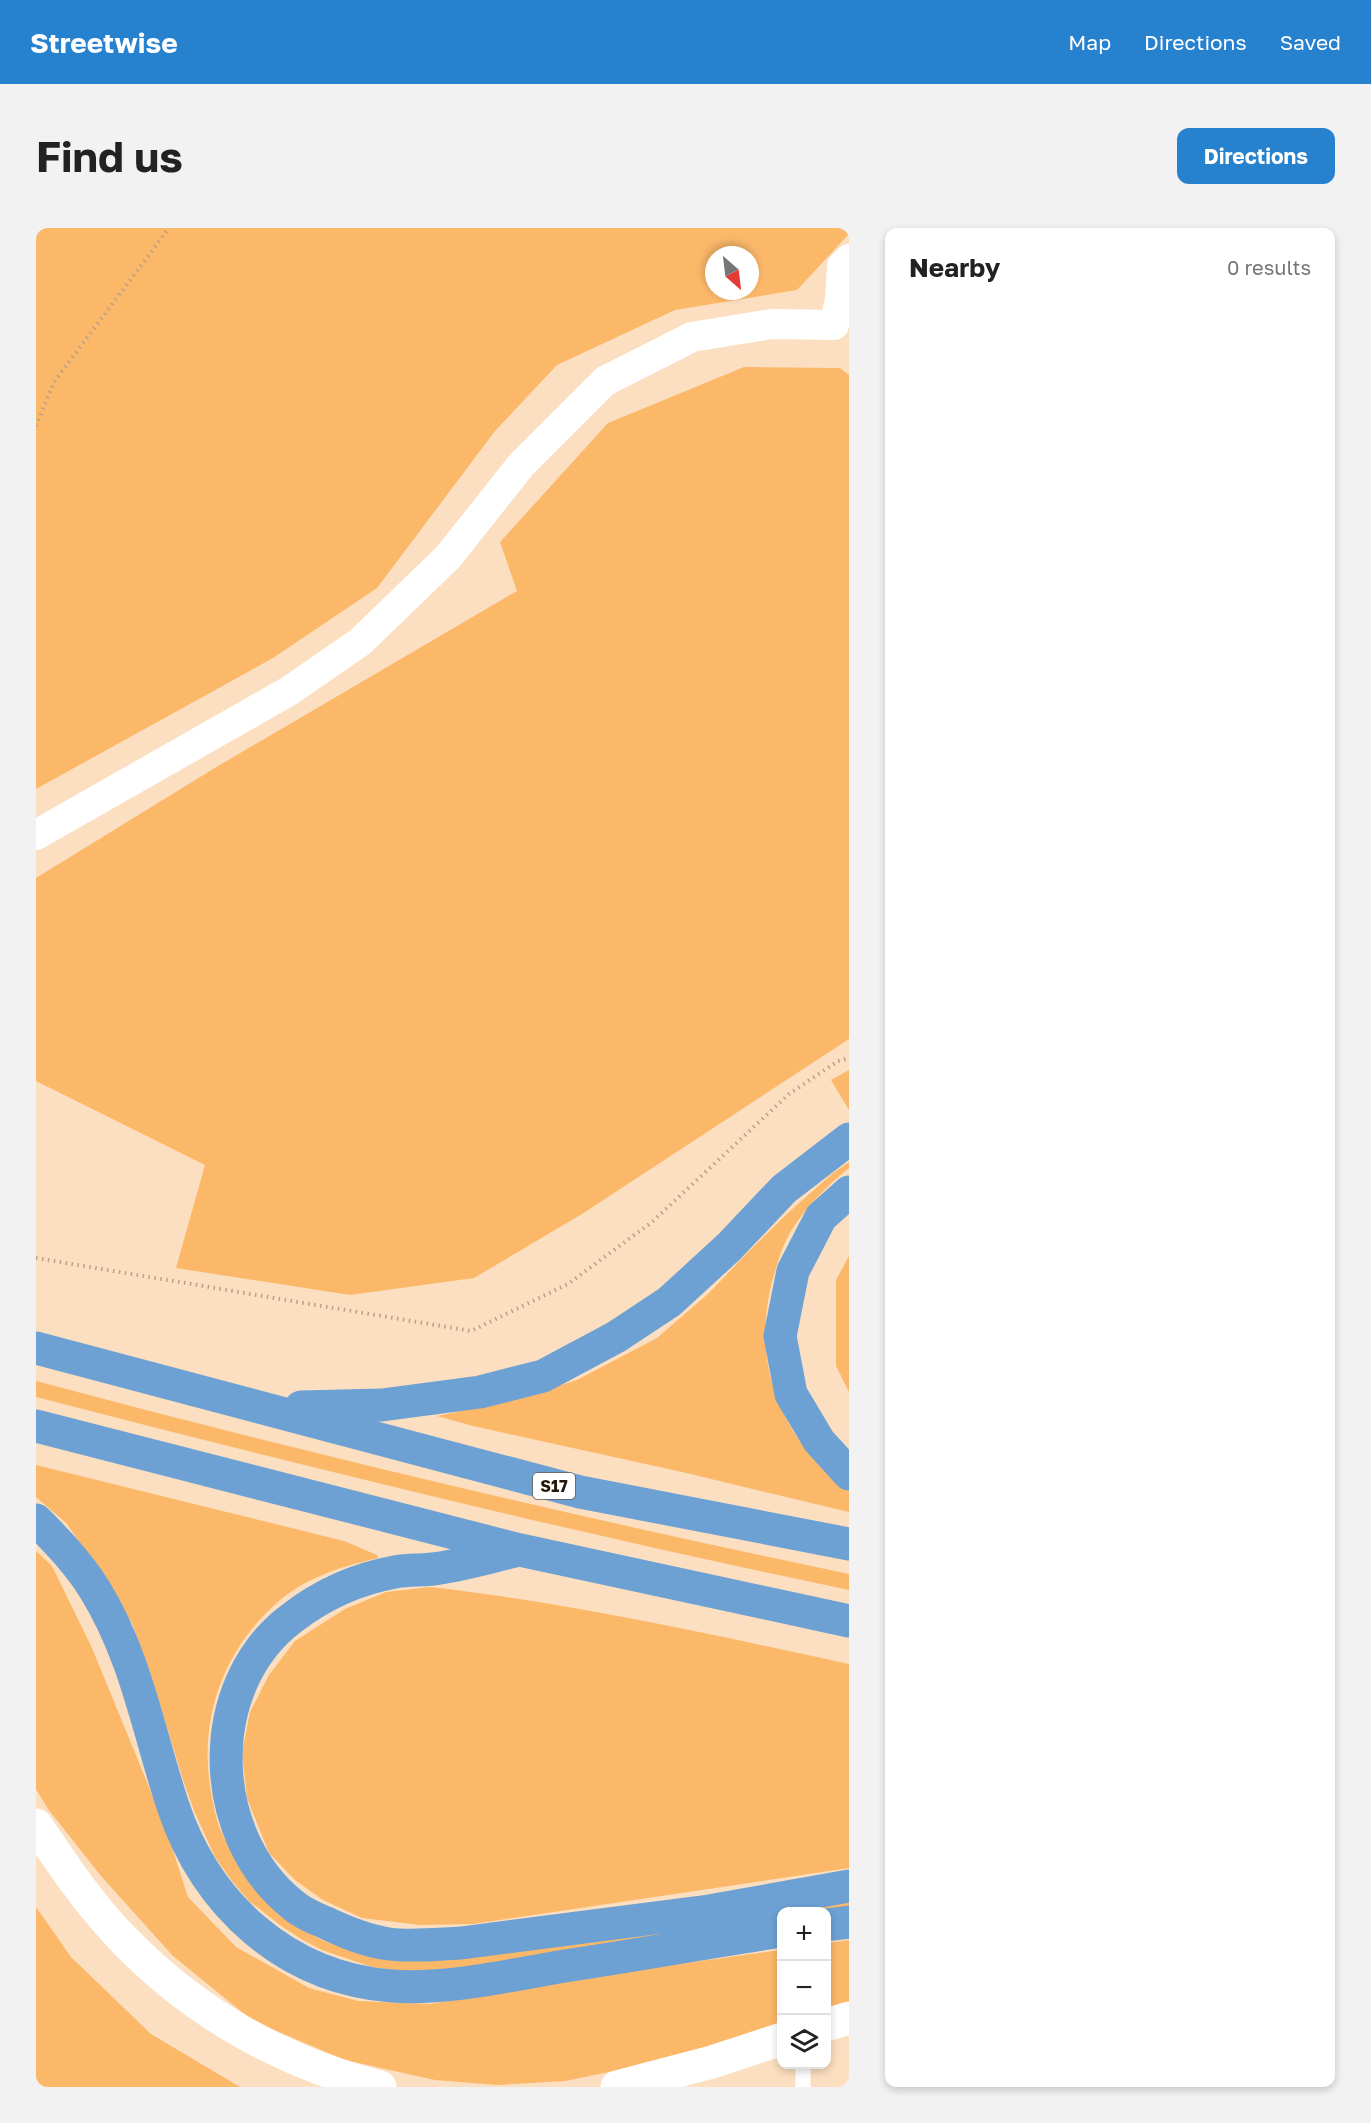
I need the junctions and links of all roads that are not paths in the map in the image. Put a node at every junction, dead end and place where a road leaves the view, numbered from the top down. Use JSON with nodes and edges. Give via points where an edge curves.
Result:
{"nodes":[{"id":1,"x":849,"y":259,"type":"edge"},
{"id":2,"x":842,"y":330,"type":"edge"},
{"id":3,"x":36,"y":835,"type":"edge"},
{"id":4,"x":849,"y":1139,"type":"edge"},
{"id":5,"x":849,"y":1192,"type":"edge"},
{"id":6,"x":36,"y":1348,"type":"edge"},
{"id":7,"x":263,"y":1407,"type":"junction"},
{"id":8,"x":36,"y":1426,"type":"edge"},
{"id":9,"x":849,"y":1473,"type":"edge"},
{"id":10,"x":36,"y":1520,"type":"edge"},
{"id":11,"x":849,"y":1544,"type":"edge"},
{"id":12,"x":520,"y":1550,"type":"junction"},
{"id":13,"x":849,"y":1621,"type":"edge"},
{"id":14,"x":36,"y":1825,"type":"edge"},
{"id":15,"x":849,"y":1886,"type":"edge"},
{"id":16,"x":849,"y":1922,"type":"edge"},
{"id":17,"x":831,"y":1924,"type":"edge"},
{"id":18,"x":777,"y":1932,"type":"edge"},
{"id":19,"x":849,"y":2018,"type":"edge"},
{"id":20,"x":831,"y":2023,"type":"edge"},
{"id":21,"x":777,"y":2041,"type":"edge"},
{"id":22,"x":803,"y":2069,"type":"edge"},
{"id":23,"x":380,"y":2087,"type":"edge"},
{"id":24,"x":616,"y":2087,"type":"edge"},
{"id":25,"x":803,"y":2087,"type":"edge"}],
"edges":[{"from":1,"to":2,"type":"street","via":[[842,266]]},
{"from":2,"to":3,"type":"street","via":[[772,324],[692,337],[605,381],[521,465],[448,557],[360,642],[289,691]]},
{"from":4,"to":7,"type":"highway","via":[[784,1189],[669,1302],[616,1337],[543,1376],[480,1392],[382,1405]]},
{"from":5,"to":9,"type":"highway","via":[[821,1217],[793,1272],[780,1336],[791,1394],[819,1441]]},
{"from":6,"to":7,"type":"highway","number":"S17"},
{"from":7,"to":11,"type":"highway","number":"S17","via":[[580,1492]]},
{"from":8,"to":12,"type":"highway"},
{"from":10,"to":18,"type":"highway","via":[[95,1589],[111,1619],[138,1687],[174,1807],[200,1866],[229,1906],[254,1931],[305,1963],[363,1982],[427,1986]]},
{"from":12,"to":13,"type":"highway"},
{"from":12,"to":15,"type":"highway","via":[[440,1569],[396,1572],[340,1587],[290,1619],[266,1642],[237,1694],[225,1753],[233,1812],[254,1859],[270,1883],[293,1906],[350,1935],[388,1944],[461,1943],[710,1911]]},
{"from":14,"to":23,"type":"street","via":[[124,1941],[198,2004],[283,2054]]},
{"from":16,"to":17,"type":"highway"},
{"from":19,"to":20,"type":"street"},
{"from":21,"to":24,"type":"street"},
{"from":22,"to":25,"type":"lane"}]}
